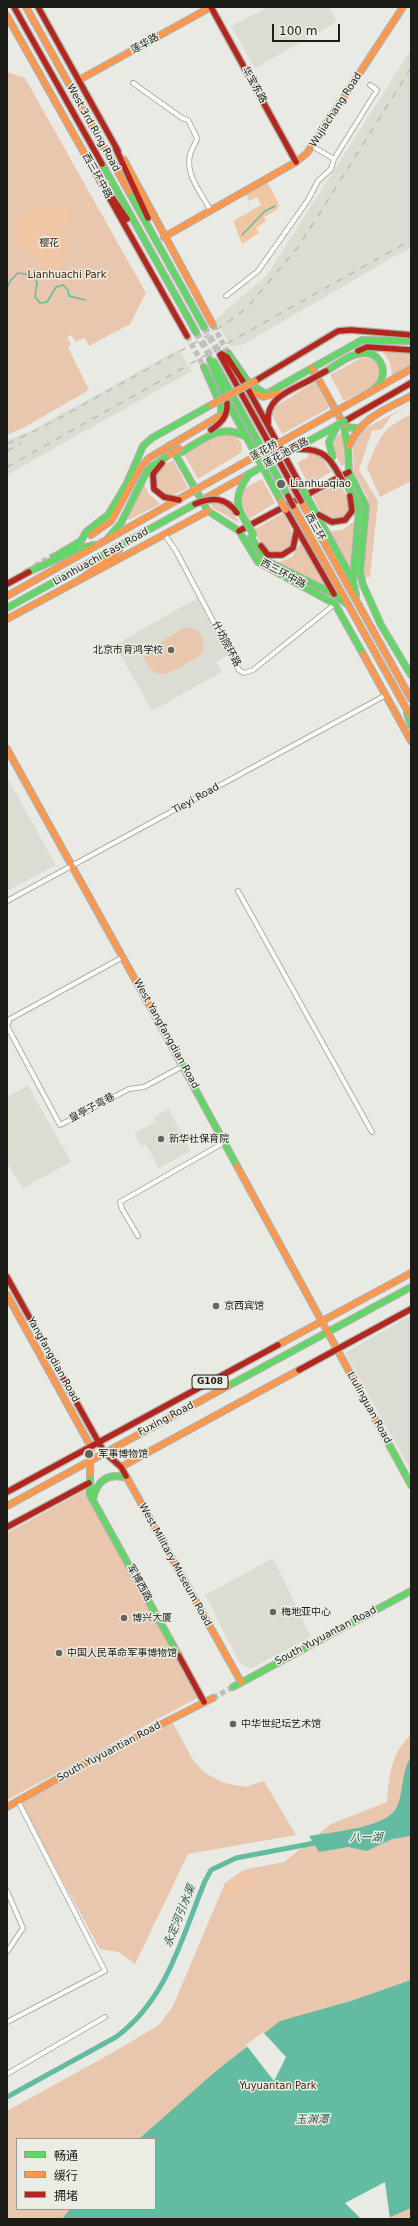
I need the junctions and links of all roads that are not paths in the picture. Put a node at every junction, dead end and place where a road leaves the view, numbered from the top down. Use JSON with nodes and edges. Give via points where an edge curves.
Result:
{"nodes":[{"id":1,"x":14,"y":7,"type":"edge"},
{"id":2,"x":26,"y":7,"type":"edge"},
{"id":3,"x":38,"y":7,"type":"edge"},
{"id":4,"x":211,"y":7,"type":"edge"},
{"id":5,"x":403,"y":7,"type":"edge"},
{"id":6,"x":7,"y":16,"type":"edge"},
{"id":7,"x":79,"y":80,"type":"junction"},
{"id":8,"x":133,"y":83,"type":"dead end"},
{"id":9,"x":370,"y":85,"type":"dead end"},
{"id":10,"x":312,"y":146,"type":"junction"},
{"id":11,"x":116,"y":149,"type":"junction"},
{"id":12,"x":334,"y":159,"type":"junction"},
{"id":13,"x":296,"y":162,"type":"junction"},
{"id":14,"x":100,"y":180,"type":"junction"},
{"id":15,"x":211,"y":211,"type":"junction"},
{"id":16,"x":164,"y":238,"type":"junction"},
{"id":17,"x":160,"y":250,"type":"junction"},
{"id":18,"x":152,"y":254,"type":"junction"},
{"id":19,"x":226,"y":296,"type":"dead end"},
{"id":20,"x":213,"y":325,"type":"tunnel mouth"},
{"id":21,"x":204,"y":327,"type":"tunnel mouth"},
{"id":22,"x":196,"y":332,"type":"tunnel mouth"},
{"id":23,"x":411,"y":335,"type":"edge"},
{"id":24,"x":187,"y":336,"type":"tunnel mouth"},
{"id":25,"x":411,"y":341,"type":"edge"},
{"id":26,"x":411,"y":350,"type":"edge"},
{"id":27,"x":223,"y":354,"type":"junction"},
{"id":28,"x":204,"y":367,"type":"tunnel mouth"},
{"id":29,"x":312,"y":368,"type":"junction"},
{"id":30,"x":326,"y":369,"type":"junction"},
{"id":31,"x":411,"y":369,"type":"edge"},
{"id":32,"x":308,"y":379,"type":"junction"},
{"id":33,"x":411,"y":383,"type":"edge"},
{"id":34,"x":248,"y":389,"type":"junction"},
{"id":35,"x":370,"y":392,"type":"junction"},
{"id":36,"x":411,"y":396,"type":"edge"},
{"id":37,"x":227,"y":401,"type":"junction"},
{"id":38,"x":343,"y":424,"type":"junction"},
{"id":39,"x":357,"y":428,"type":"junction"},
{"id":40,"x":271,"y":431,"type":"junction"},
{"id":41,"x":246,"y":437,"type":"junction"},
{"id":42,"x":170,"y":446,"type":"junction"},
{"id":43,"x":348,"y":448,"type":"junction"},
{"id":44,"x":294,"y":449,"type":"junction"},
{"id":45,"x":181,"y":450,"type":"junction"},
{"id":46,"x":170,"y":456,"type":"junction"},
{"id":47,"x":349,"y":472,"type":"junction"},
{"id":48,"x":249,"y":474,"type":"junction"},
{"id":49,"x":344,"y":481,"type":"junction"},
{"id":50,"x":128,"y":487,"type":"junction"},
{"id":51,"x":188,"y":494,"type":"joint"},
{"id":52,"x":206,"y":498,"type":"junction"},
{"id":53,"x":179,"y":500,"type":"junction"},
{"id":54,"x":314,"y":510,"type":"junction"},
{"id":55,"x":208,"y":511,"type":"junction"},
{"id":56,"x":297,"y":528,"type":"junction"},
{"id":57,"x":239,"y":531,"type":"junction"},
{"id":58,"x":91,"y":534,"type":"dead end"},
{"id":59,"x":165,"y":535,"type":"junction"},
{"id":60,"x":252,"y":536,"type":"junction"},
{"id":61,"x":103,"y":543,"type":"junction"},
{"id":62,"x":123,"y":545,"type":"junction"},
{"id":63,"x":26,"y":573,"type":"junction"},
{"id":64,"x":80,"y":580,"type":"junction"},
{"id":65,"x":353,"y":581,"type":"junction"},
{"id":66,"x":7,"y":584,"type":"edge"},
{"id":67,"x":334,"y":594,"type":"junction"},
{"id":68,"x":7,"y":596,"type":"edge"},
{"id":69,"x":357,"y":601,"type":"junction"},
{"id":70,"x":335,"y":604,"type":"junction"},
{"id":71,"x":350,"y":606,"type":"junction"},
{"id":72,"x":7,"y":608,"type":"edge"},
{"id":73,"x":7,"y":619,"type":"edge"},
{"id":74,"x":396,"y":671,"type":"junction"},
{"id":75,"x":411,"y":675,"type":"edge"},
{"id":76,"x":411,"y":689,"type":"edge"},
{"id":77,"x":386,"y":695,"type":"junction"},
{"id":78,"x":411,"y":699,"type":"edge"},
{"id":79,"x":405,"y":705,"type":"junction"},
{"id":80,"x":411,"y":718,"type":"edge"},
{"id":81,"x":411,"y":725,"type":"edge"},
{"id":82,"x":411,"y":741,"type":"edge"},
{"id":83,"x":7,"y":749,"type":"edge"},
{"id":84,"x":73,"y":867,"type":"junction"},
{"id":85,"x":238,"y":891,"type":"dead end"},
{"id":86,"x":7,"y":901,"type":"edge"},
{"id":87,"x":123,"y":957,"type":"junction"},
{"id":88,"x":7,"y":1026,"type":"edge"},
{"id":89,"x":183,"y":1066,"type":"junction"},
{"id":90,"x":372,"y":1132,"type":"dead end"},
{"id":91,"x":225,"y":1142,"type":"junction"},
{"id":92,"x":138,"y":1236,"type":"dead end"},
{"id":93,"x":411,"y":1269,"type":"edge"},
{"id":94,"x":408,"y":1274,"type":"edge"},
{"id":95,"x":7,"y":1278,"type":"edge"},
{"id":96,"x":410,"y":1287,"type":"edge"},
{"id":97,"x":7,"y":1295,"type":"edge"},
{"id":98,"x":411,"y":1309,"type":"edge"},
{"id":99,"x":322,"y":1321,"type":"junction"},
{"id":100,"x":327,"y":1331,"type":"junction"},
{"id":101,"x":338,"y":1350,"type":"junction"},
{"id":102,"x":99,"y":1442,"type":"junction"},
{"id":103,"x":91,"y":1447,"type":"junction"},
{"id":104,"x":104,"y":1452,"type":"junction"},
{"id":105,"x":92,"y":1459,"type":"junction"},
{"id":106,"x":121,"y":1467,"type":"junction"},
{"id":107,"x":128,"y":1478,"type":"junction"},
{"id":108,"x":89,"y":1484,"type":"junction"},
{"id":109,"x":411,"y":1484,"type":"edge"},
{"id":110,"x":7,"y":1492,"type":"edge"},
{"id":111,"x":93,"y":1500,"type":"junction"},
{"id":112,"x":7,"y":1506,"type":"edge"},
{"id":113,"x":7,"y":1527,"type":"edge"},
{"id":114,"x":411,"y":1591,"type":"edge"},
{"id":115,"x":240,"y":1682,"type":"junction"},
{"id":116,"x":233,"y":1687,"type":"tunnel mouth"},
{"id":117,"x":213,"y":1698,"type":"tunnel mouth"},
{"id":118,"x":204,"y":1702,"type":"junction"},
{"id":119,"x":18,"y":1801,"type":"junction"},
{"id":120,"x":7,"y":1807,"type":"edge"},
{"id":121,"x":7,"y":1891,"type":"edge"},
{"id":122,"x":7,"y":1952,"type":"edge"},
{"id":123,"x":105,"y":2017,"type":"dead end"},
{"id":124,"x":7,"y":2022,"type":"edge"},
{"id":125,"x":7,"y":2074,"type":"edge"}],
"edges":[{"from":1,"to":18,"type":"main road","name":"West 3rd Ring Road"},
{"from":2,"to":17,"type":"main road","name":"West 3rd Ring Road"},
{"from":3,"to":7,"type":"main road"},
{"from":4,"to":7,"type":"main road","name":"莲华路"},
{"from":4,"to":13,"type":"main road","name":"华宝东路"},
{"from":5,"to":10,"type":"main road","name":"Wujiachang Road"},
{"from":6,"to":14,"type":"main road","name":"西三环中路"},
{"from":7,"to":11,"type":"main road"},
{"from":8,"to":15,"type":"street","via":[[190,123],[197,138],[188,165]]},
{"from":9,"to":12,"type":"street","via":[[377,90]]},
{"from":10,"to":12,"type":"street"},
{"from":10,"to":13,"type":"main road","name":"Wujiachang Road"},
{"from":11,"to":16,"type":"main road","via":[[128,166]]},
{"from":11,"to":17,"type":"main road","via":[[155,231]]},
{"from":12,"to":19,"type":"street","via":[[331,169],[318,181],[308,200],[258,270]]},
{"from":13,"to":15,"type":"main road","name":"Wujiachang Road"},
{"from":14,"to":18,"type":"main road","via":[[140,241]]},
{"from":14,"to":24,"type":"main road","name":"西三环中路"},
{"from":15,"to":16,"type":"main road","name":"Wujiachang Road"},
{"from":16,"to":20,"type":"main road"},
{"from":17,"to":21,"type":"main road"},
{"from":18,"to":22,"type":"main road"},
{"from":23,"to":50,"type":"main road","bridge":true,"via":[[338,331],[152,438],[144,446]]},
{"from":25,"to":29,"type":"main road","via":[[362,340]]},
{"from":26,"to":30,"type":"main road","via":[[367,347]]},
{"from":27,"to":29,"type":"main road","via":[[258,393],[266,394]]},
{"from":27,"to":34,"type":"main road"},
{"from":27,"to":69,"type":"main road","name":"西三环","bridge":true},
{"from":28,"to":42,"type":"main road","via":[[221,406],[221,416]]},
{"from":29,"to":38,"type":"main road"},
{"from":30,"to":32,"type":"main road","bridge":true},
{"from":30,"to":35,"type":"main road","via":[[355,355],[365,352],[371,354],[382,362],[384,373],[380,383]]},
{"from":31,"to":35,"type":"main road","name":"莲花桥"},
{"from":32,"to":34,"type":"main road","via":[[272,397],[260,397]]},
{"from":32,"to":40,"type":"main road","via":[[272,403],[267,419]]},
{"from":33,"to":38,"type":"main road","name":"莲花池西路"},
{"from":34,"to":40,"type":"main road"},
{"from":35,"to":51,"type":"main road","name":"莲花桥","bridge":true},
{"from":36,"to":39,"type":"main road"},
{"from":37,"to":41,"type":"main road"},
{"from":37,"to":45,"type":"main road","via":[[227,412],[223,422]]},
{"from":37,"to":71,"type":"main road","name":"西三环","bridge":true,"via":[[211,359]]},
{"from":38,"to":39,"type":"main road","via":[[351,429]]},
{"from":38,"to":43,"type":"main road"},
{"from":38,"to":44,"type":"main road","name":"莲花池西路","bridge":true},
{"from":38,"to":49,"type":"main road","bridge":true,"via":[[330,436],[329,451]]},
{"from":39,"to":43,"type":"main road"},
{"from":40,"to":54,"type":"main road","bridge":true},
{"from":41,"to":45,"type":"main road","via":[[233,429],[224,429]]},
{"from":41,"to":56,"type":"main road","bridge":true},
{"from":42,"to":50,"type":"main road","via":[[148,458]]},
{"from":42,"to":55,"type":"main road","name":"西三环中路"},
{"from":43,"to":47,"type":"main road"},
{"from":44,"to":48,"type":"main road","name":"莲花池西路","bridge":true},
{"from":44,"to":49,"type":"main road","bridge":true,"via":[[313,448],[323,452]]},
{"from":45,"to":46,"type":"main road"},
{"from":46,"to":53,"type":"main road","via":[[155,471],[152,483],[159,494]]},
{"from":46,"to":61,"type":"main road","via":[[151,467],[146,473],[121,523]]},
{"from":47,"to":57,"type":"main road"},
{"from":47,"to":75,"type":"main road","via":[[366,506],[360,572],[363,587]]},
{"from":48,"to":52,"type":"main road","name":"莲花池西路"},
{"from":48,"to":60,"type":"main road","bridge":true,"via":[[238,488],[236,501]]},
{"from":49,"to":54,"type":"main road","via":[[353,502],[349,516],[343,522],[333,524],[324,520]]},
{"from":49,"to":65,"type":"main road","via":[[359,509]]},
{"from":50,"to":58,"type":"main road","via":[[111,521]]},
{"from":50,"to":63,"type":"main road","via":[[108,515],[86,532],[81,541]]},
{"from":51,"to":53,"type":"main road","name":"Lianhuachi East Road"},
{"from":52,"to":60,"type":"main road","bridge":true,"via":[[220,498],[232,505]]},
{"from":52,"to":62,"type":"main road","name":"Lianhuachi East Road","bridge":true},
{"from":53,"to":61,"type":"main road","name":"Lianhuachi East Road"},
{"from":54,"to":65,"type":"main road"},
{"from":55,"to":57,"type":"main road","name":"西三环中路"},
{"from":55,"to":59,"type":"main road"},
{"from":56,"to":60,"type":"main road","via":[[294,548],[277,557],[268,555]]},
{"from":56,"to":67,"type":"main road"},
{"from":57,"to":70,"type":"main road","name":"西三环中路","via":[[258,562]]},
{"from":59,"to":64,"type":"main road"},
{"from":59,"to":70,"type":"street","name":"什坊院环路","via":[[239,670],[253,670]]},
{"from":60,"to":67,"type":"main road","via":[[265,560]]},
{"from":61,"to":63,"type":"main road","via":[[78,549]]},
{"from":61,"to":68,"type":"main road","name":"Lianhuachi East Road"},
{"from":62,"to":64,"type":"main road","via":[[111,558]]},
{"from":62,"to":72,"type":"main road","name":"Lianhuachi East Road"},
{"from":63,"to":66,"type":"main road"},
{"from":64,"to":73,"type":"main road","name":"Lianhuachi East Road"},
{"from":65,"to":69,"type":"main road"},
{"from":67,"to":71,"type":"main road"},
{"from":69,"to":74,"type":"main road","name":"西三环"},
{"from":70,"to":77,"type":"main road","name":"西三环中路"},
{"from":71,"to":79,"type":"main road"},
{"from":74,"to":76,"type":"main road"},
{"from":74,"to":78,"type":"main road","name":"西三环"},
{"from":77,"to":82,"type":"main road","name":"西三环中路"},
{"from":77,"to":84,"type":"street","name":"Tieyi Road"},
{"from":79,"to":80,"type":"main road"},
{"from":79,"to":81,"type":"main road"},
{"from":83,"to":84,"type":"main road","name":"West Yangfangdian Road"},
{"from":84,"to":86,"type":"street","name":"Tieyi Road"},
{"from":84,"to":87,"type":"main road","name":"West Yangfangdian Road"},
{"from":85,"to":90,"type":"street"},
{"from":87,"to":88,"type":"street","via":[[10,1019]]},
{"from":87,"to":89,"type":"main road","name":"West Yangfangdian Road"},
{"from":88,"to":89,"type":"street","name":"皇亭子弯巷","via":[[60,1125],[129,1088],[144,1087]]},
{"from":89,"to":91,"type":"main road","name":"West Yangfangdian Road"},
{"from":91,"to":92,"type":"street","via":[[120,1202]]},
{"from":91,"to":99,"type":"main road","name":"West Yangfangdian Road"},
{"from":93,"to":94,"type":"main road"},
{"from":94,"to":99,"type":"main road","name":"Fuxing Road","number":"G108"},
{"from":95,"to":102,"type":"main road","name":"Yangfangdian Road"},
{"from":96,"to":100,"type":"main road","name":"Fuxing Road","number":"G108"},
{"from":97,"to":103,"type":"main road","name":"Yangfangdian Road"},
{"from":98,"to":101,"type":"main road","name":"Fuxing Road"},
{"from":99,"to":100,"type":"main road","name":"West Yangfangdian Road"},
{"from":99,"to":102,"type":"main road","name":"Fuxing Road","number":"G108"},
{"from":100,"to":101,"type":"main road","name":"Liulinguan Road"},
{"from":100,"to":104,"type":"main road","name":"Fuxing Road","number":"G108"},
{"from":101,"to":106,"type":"main road","name":"Fuxing Road"},
{"from":101,"to":109,"type":"main road","name":"Liulinguan Road"},
{"from":102,"to":103,"type":"main road","name":"Fuxing Road","number":"G108"},
{"from":102,"to":104,"type":"main road","name":"Yangfangdian Road"},
{"from":103,"to":105,"type":"main road","name":"Yangfangdian Road"},
{"from":103,"to":110,"type":"main road","name":"Fuxing Road","number":"G108"},
{"from":104,"to":105,"type":"main road","name":"Fuxing Road","number":"G108"},
{"from":104,"to":106,"type":"main road","name":"West Military Museum Road"},
{"from":105,"to":108,"type":"main road","name":"军博西路"},
{"from":105,"to":112,"type":"main road","name":"Fuxing Road","number":"G108"},
{"from":106,"to":107,"type":"main road","name":"West Military Museum Road"},
{"from":107,"to":111,"type":"main road","via":[[114,1474],[102,1478],[94,1490]]},
{"from":107,"to":115,"type":"main road","name":"West Military Museum Road"},
{"from":108,"to":111,"type":"main road","name":"军博西路"},
{"from":108,"to":113,"type":"main road"},
{"from":111,"to":118,"type":"main road","name":"军博西路"},
{"from":114,"to":115,"type":"main road","name":"South Yuyuantan Road"},
{"from":115,"to":116,"type":"main road"},
{"from":117,"to":118,"type":"main road","name":"South Yuyuantian Road"},
{"from":118,"to":119,"type":"main road","name":"South Yuyuantian Road"},
{"from":119,"to":120,"type":"main road","name":"South Yuyuantian Road"},
{"from":119,"to":124,"type":"street","via":[[105,1971]]},
{"from":121,"to":122,"type":"street","via":[[23,1928]]},
{"from":123,"to":125,"type":"street"}]}
